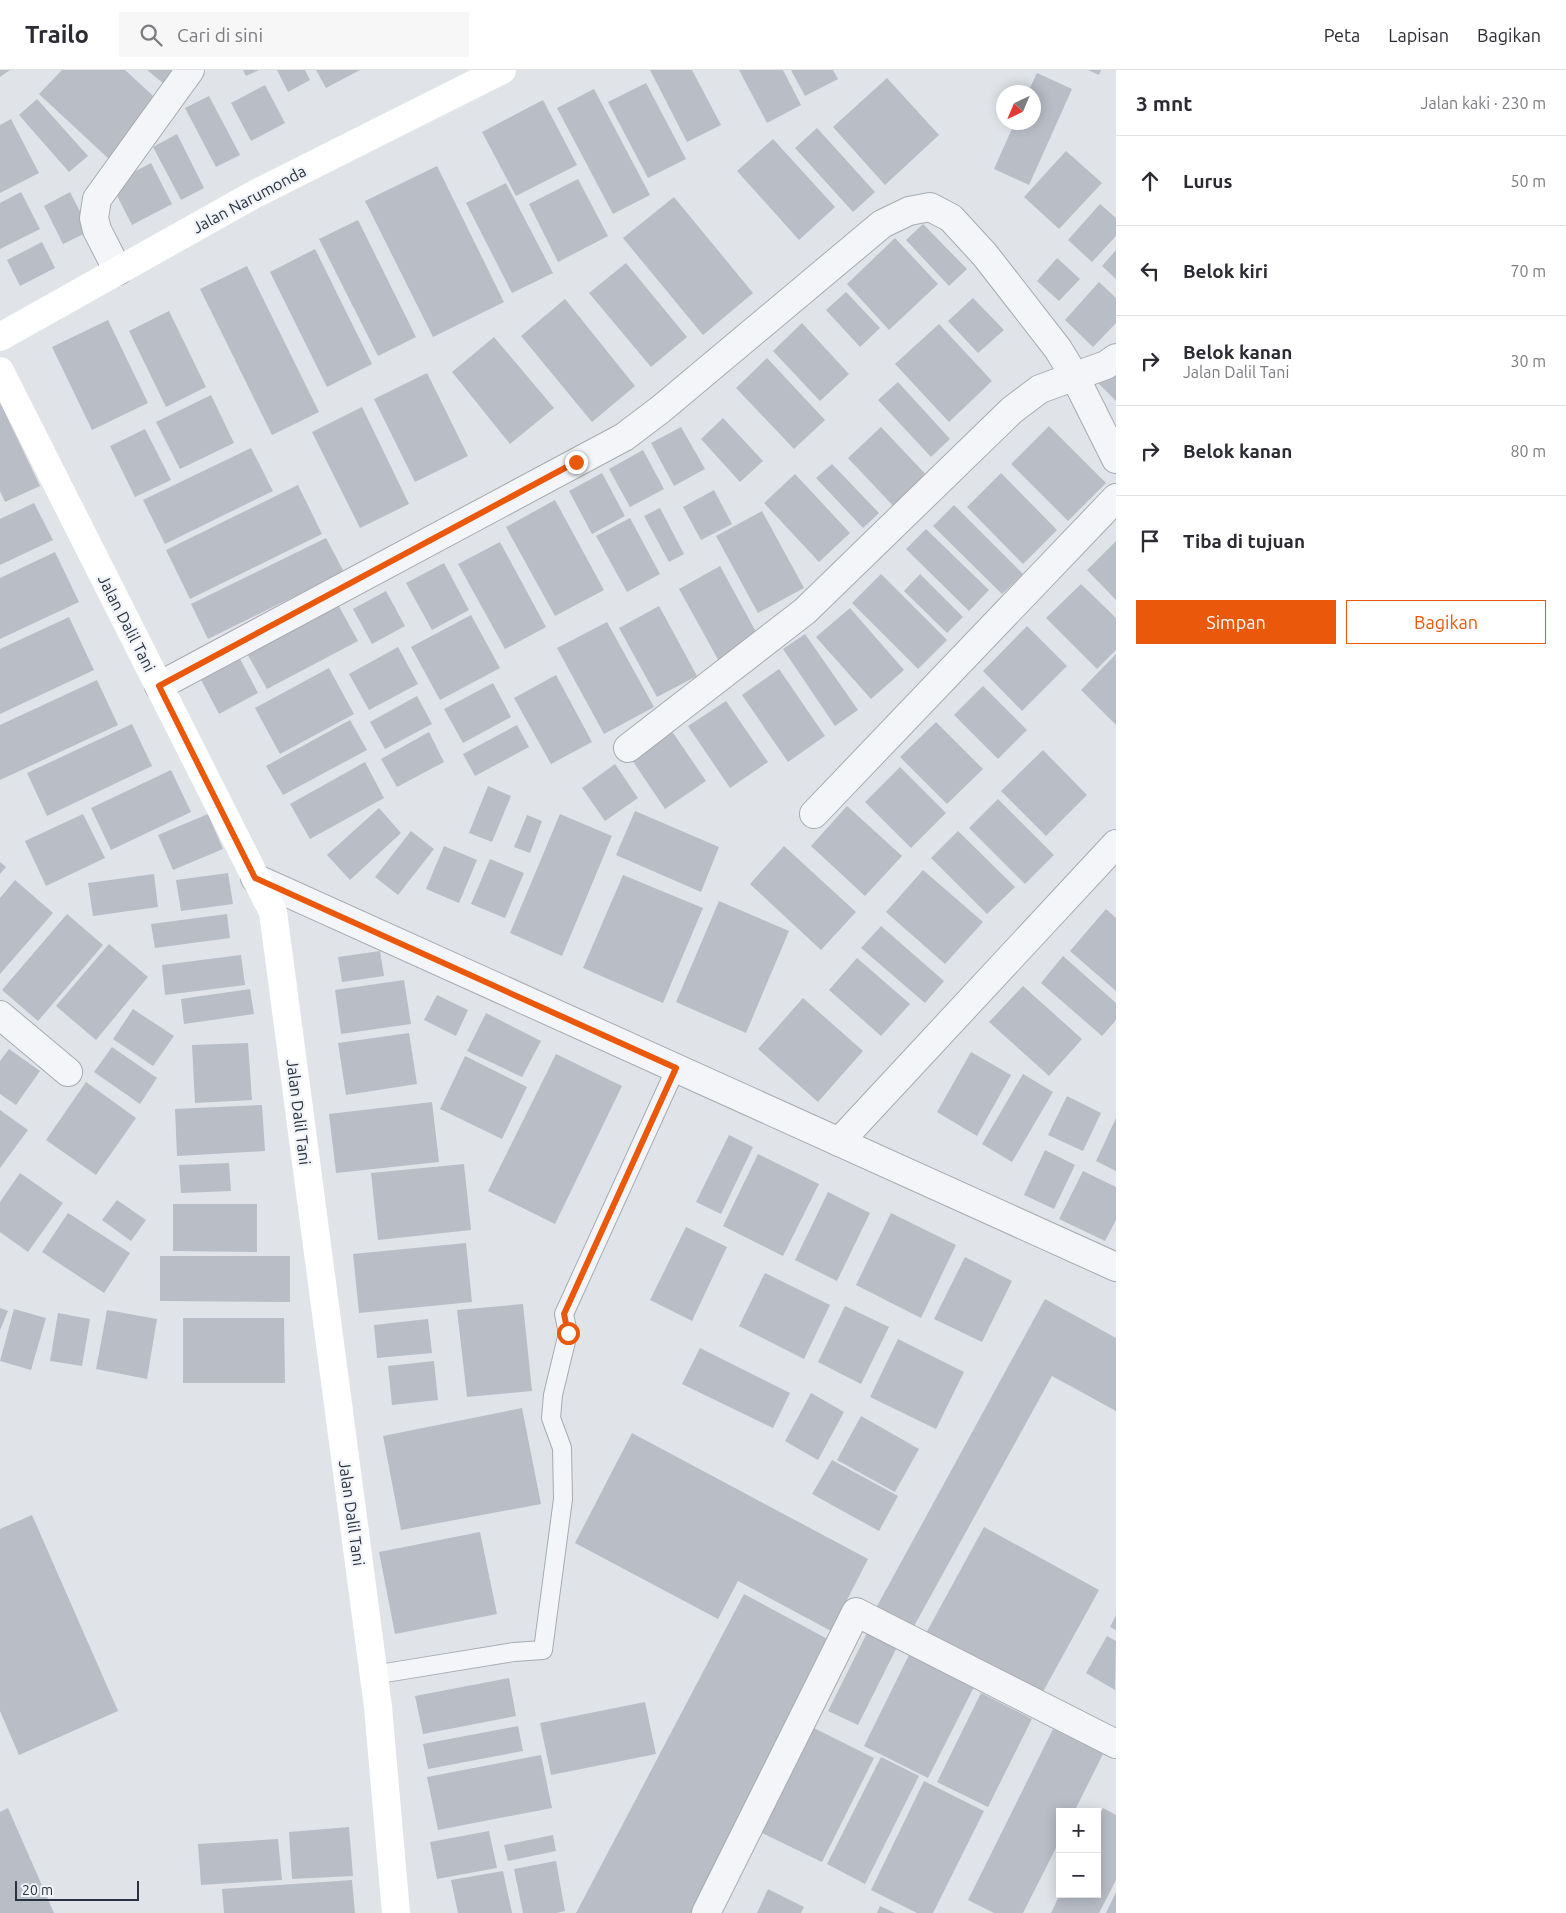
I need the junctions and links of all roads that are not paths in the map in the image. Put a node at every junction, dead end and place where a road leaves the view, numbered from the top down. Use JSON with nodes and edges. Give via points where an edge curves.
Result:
{"nodes":[{"id":1,"x":190,"y":70,"type":"edge"},
{"id":2,"x":502,"y":70,"type":"edge"},
{"id":3,"x":118,"y":271,"type":"junction"},
{"id":4,"x":0,"y":337,"type":"edge"},
{"id":5,"x":1116,"y":358,"type":"edge"},
{"id":6,"x":0,"y":371,"type":"edge"},
{"id":7,"x":1075,"y":377,"type":"junction"},
{"id":8,"x":1116,"y":459,"type":"edge"},
{"id":9,"x":1116,"y":498,"type":"edge"},
{"id":10,"x":159,"y":686,"type":"junction"},
{"id":11,"x":628,"y":748,"type":"dead end"},
{"id":12,"x":814,"y":814,"type":"dead end"},
{"id":13,"x":1116,"y":844,"type":"edge"},
{"id":14,"x":255,"y":878,"type":"junction"},
{"id":15,"x":4,"y":1027,"type":"edge"},
{"id":16,"x":676,"y":1068,"type":"junction"},
{"id":17,"x":68,"y":1072,"type":"dead end"},
{"id":18,"x":839,"y":1142,"type":"junction"},
{"id":19,"x":1116,"y":1267,"type":"edge"},
{"id":20,"x":373,"y":1675,"type":"junction"},
{"id":21,"x":1116,"y":1744,"type":"edge"},
{"id":22,"x":396,"y":1913,"type":"edge"},
{"id":23,"x":706,"y":1913,"type":"edge"}],
"edges":[{"from":1,"to":3,"type":"street","via":[[97,199],[94,218],[97,230]]},
{"from":2,"to":3,"type":"street","name":"Jalan Narumonda","via":[[255,194]]},
{"from":3,"to":4,"type":"street","name":"Jalan Narumonda"},
{"from":5,"to":7,"type":"street"},
{"from":6,"to":10,"type":"street","name":"Jalan Dalil Tani"},
{"from":7,"to":8,"type":"street"},
{"from":7,"to":10,"type":"street","via":[[1058,349],[985,255],[950,218],[930,207],[909,210],[882,224],[624,437]]},
{"from":7,"to":11,"type":"street","via":[[1040,389],[1012,410],[805,611]]},
{"from":9,"to":12,"type":"street"},
{"from":10,"to":14,"type":"street","name":"Jalan Dalil Tani"},
{"from":13,"to":18,"type":"street"},
{"from":14,"to":16,"type":"street"},
{"from":14,"to":20,"type":"street","name":"Jalan Dalil Tani","via":[[273,912]]},
{"from":15,"to":17,"type":"street"},
{"from":16,"to":18,"type":"street"},
{"from":16,"to":20,"type":"lane","via":[[564,1314],[568,1333],[553,1395],[551,1418],[562,1448],[563,1499],[543,1650]]},
{"from":18,"to":19,"type":"street"},
{"from":20,"to":22,"type":"street","name":"Jalan Dalil Tani"},
{"from":21,"to":23,"type":"street","via":[[856,1612]]}]}
